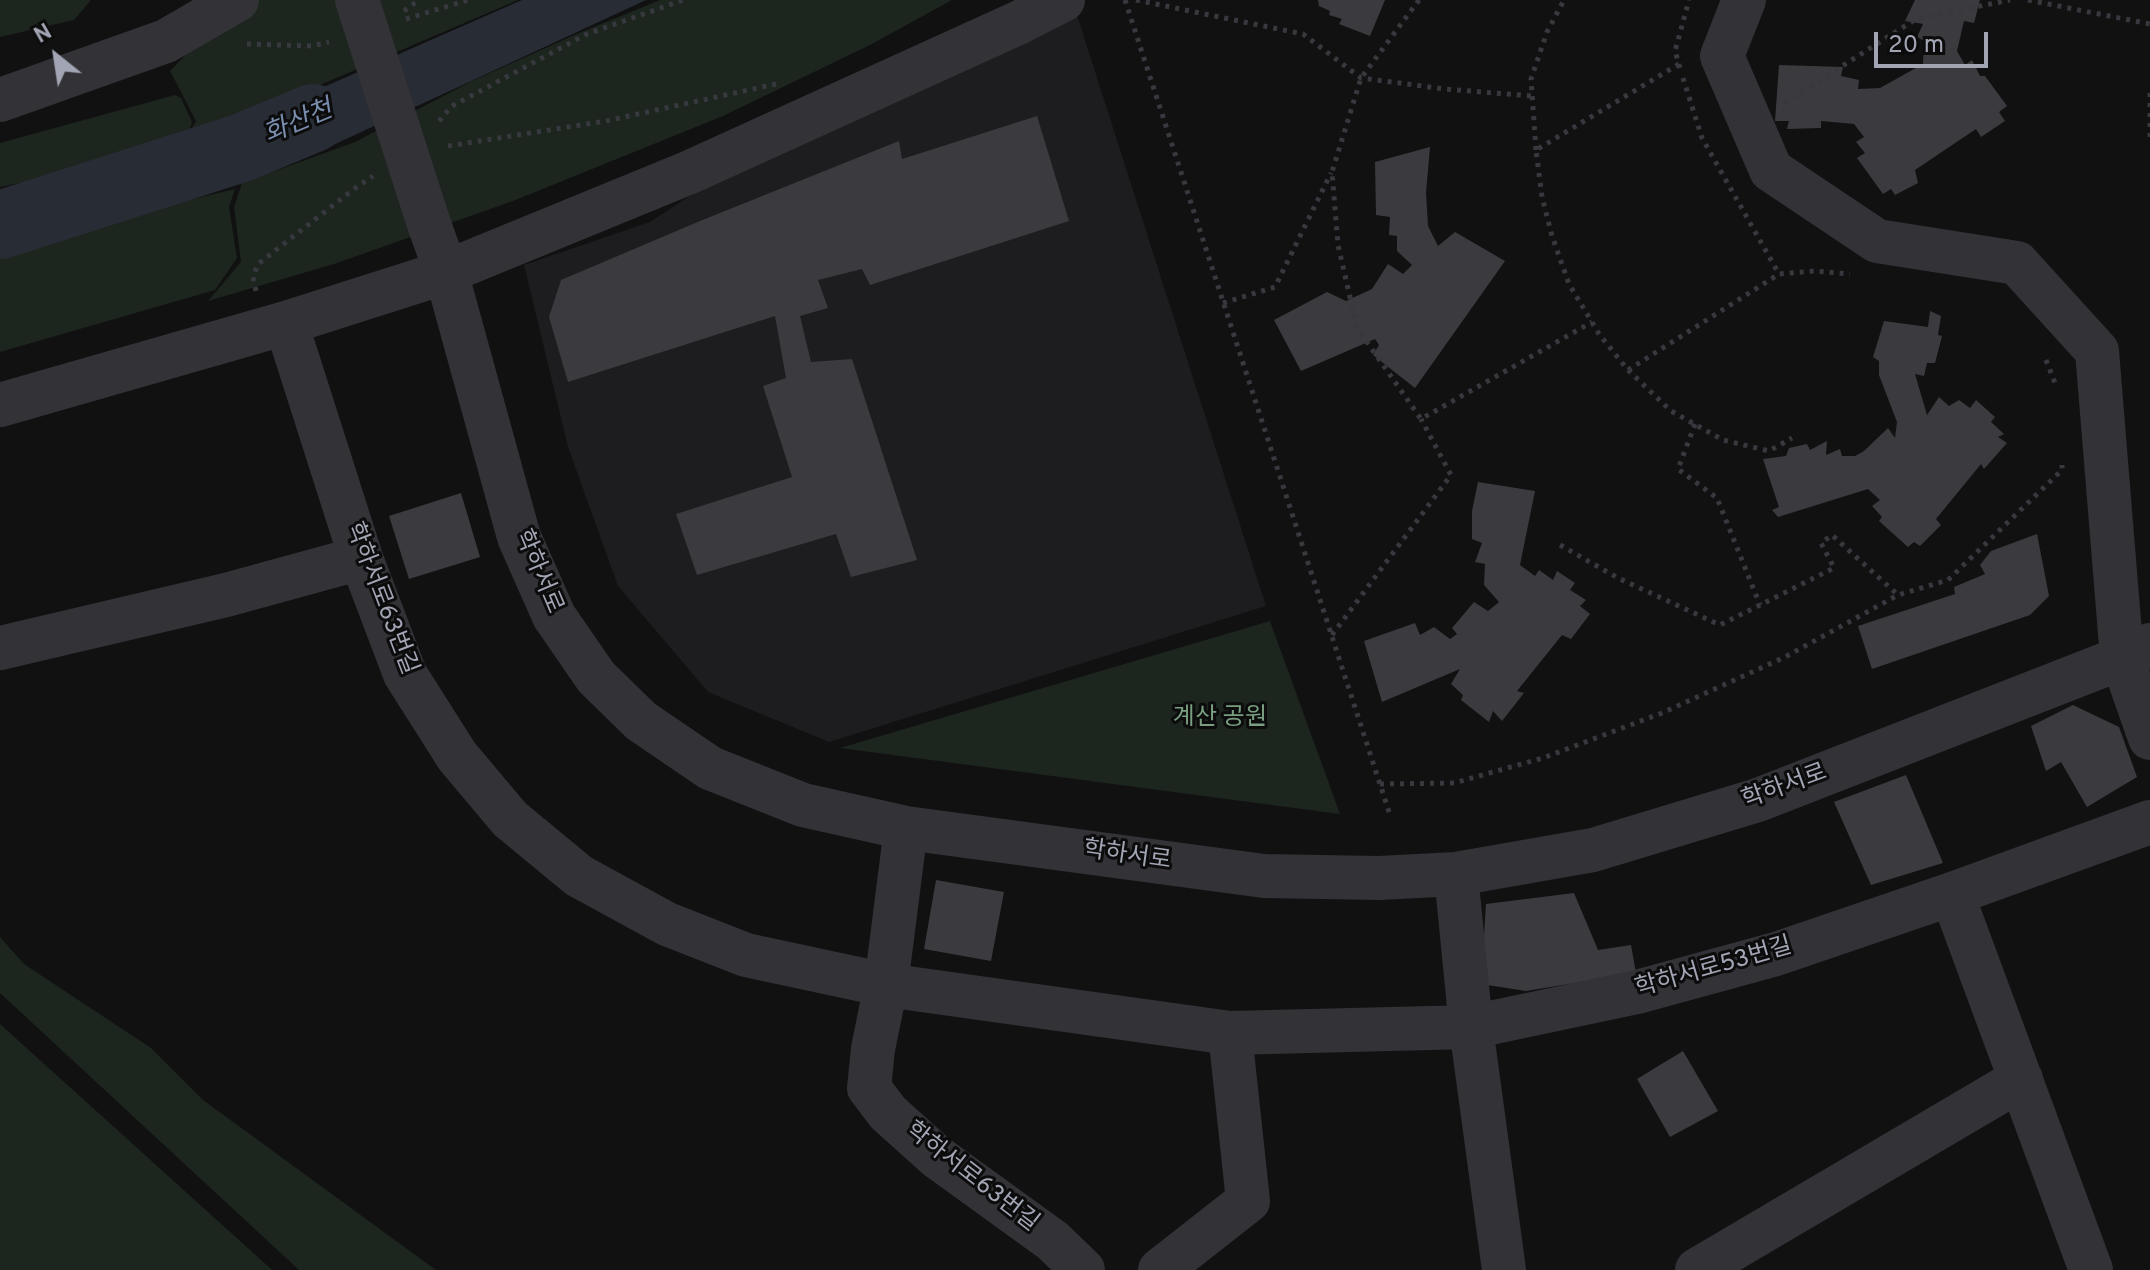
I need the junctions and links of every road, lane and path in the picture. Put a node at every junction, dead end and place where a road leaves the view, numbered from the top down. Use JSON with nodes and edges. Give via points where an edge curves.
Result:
{"nodes":[{"id":1,"x":237,"y":0,"type":"edge"},
{"id":2,"x":357,"y":0,"type":"edge"},
{"id":3,"x":419,"y":0,"type":"edge"},
{"id":4,"x":468,"y":0,"type":"edge"},
{"id":5,"x":683,"y":0,"type":"edge"},
{"id":6,"x":1063,"y":0,"type":"edge"},
{"id":7,"x":1125,"y":0,"type":"edge"},
{"id":8,"x":1136,"y":0,"type":"edge"},
{"id":9,"x":1419,"y":0,"type":"edge"},
{"id":10,"x":1564,"y":0,"type":"edge"},
{"id":11,"x":1744,"y":0,"type":"edge"},
{"id":12,"x":2010,"y":0,"type":"edge"},
{"id":13,"x":2028,"y":0,"type":"edge"},
{"id":14,"x":399,"y":14,"type":"dead end"},
{"id":15,"x":394,"y":23,"type":"dead end"},
{"id":16,"x":2150,"y":24,"type":"edge"},
{"id":17,"x":339,"y":39,"type":"dead end"},
{"id":18,"x":239,"y":43,"type":"dead end"},
{"id":19,"x":1679,"y":64,"type":"dead end"},
{"id":20,"x":1361,"y":78,"type":"junction"},
{"id":21,"x":781,"y":83,"type":"dead end"},
{"id":22,"x":2150,"y":93,"type":"edge"},
{"id":23,"x":1532,"y":96,"type":"junction"},
{"id":24,"x":0,"y":100,"type":"edge"},
{"id":25,"x":1777,"y":107,"type":"dead end"},
{"id":26,"x":433,"y":128,"type":"dead end"},
{"id":27,"x":2150,"y":141,"type":"edge"},
{"id":28,"x":443,"y":146,"type":"dead end"},
{"id":29,"x":1536,"y":150,"type":"junction"},
{"id":30,"x":1332,"y":172,"type":"junction"},
{"id":31,"x":378,"y":173,"type":"dead end"},
{"id":32,"x":446,"y":272,"type":"junction"},
{"id":33,"x":1779,"y":274,"type":"dead end"},
{"id":34,"x":1223,"y":303,"type":"junction"},
{"id":35,"x":272,"y":311,"type":"junction"},
{"id":36,"x":1592,"y":322,"type":"junction"},
{"id":37,"x":1628,"y":370,"type":"junction"},
{"id":38,"x":0,"y":405,"type":"edge"},
{"id":39,"x":1421,"y":419,"type":"junction"},
{"id":40,"x":1695,"y":424,"type":"junction"},
{"id":41,"x":1792,"y":438,"type":"dead end"},
{"id":42,"x":2062,"y":457,"type":"dead end"},
{"id":43,"x":1560,"y":545,"type":"dead end"},
{"id":44,"x":361,"y":558,"type":"junction"},
{"id":45,"x":1898,"y":595,"type":"junction"},
{"id":46,"x":1760,"y":605,"type":"junction"},
{"id":47,"x":1332,"y":636,"type":"junction"},
{"id":48,"x":0,"y":648,"type":"edge"},
{"id":49,"x":2136,"y":652,"type":"edge"},
{"id":50,"x":2150,"y":738,"type":"edge"},
{"id":51,"x":1380,"y":784,"type":"junction"},
{"id":52,"x":1390,"y":815,"type":"dead end"},
{"id":53,"x":2150,"y":822,"type":"edge"},
{"id":54,"x":906,"y":828,"type":"junction"},
{"id":55,"x":1456,"y":874,"type":"junction"},
{"id":56,"x":1952,"y":894,"type":"junction"},
{"id":57,"x":886,"y":985,"type":"junction"},
{"id":58,"x":1471,"y":1027,"type":"junction"},
{"id":59,"x":1230,"y":1033,"type":"junction"},
{"id":60,"x":2021,"y":1079,"type":"junction"},
{"id":61,"x":1083,"y":1270,"type":"edge"},
{"id":62,"x":1160,"y":1270,"type":"edge"},
{"id":63,"x":1504,"y":1270,"type":"edge"},
{"id":64,"x":1697,"y":1270,"type":"edge"},
{"id":65,"x":2091,"y":1270,"type":"edge"}],
"edges":[{"from":1,"to":24,"type":"street","via":[[166,41]]},
{"from":2,"to":32,"type":"street","name":"학하서로","bridge":true},
{"from":3,"to":14,"type":"path"},
{"from":4,"to":15,"type":"path"},
{"from":5,"to":26,"type":"path","via":[[587,34],[452,106]]},
{"from":6,"to":32,"type":"street","via":[[690,172]]},
{"from":7,"to":34,"type":"path"},
{"from":8,"to":20,"type":"path","via":[[1303,34]]},
{"from":9,"to":20,"type":"path"},
{"from":10,"to":23,"type":"path","via":[[1531,79]]},
{"from":11,"to":49,"type":"street","via":[[1722,56],[1771,170],[1877,241],[2017,263],[2097,351]]},
{"from":12,"to":25,"type":"path","via":[[1916,19]]},
{"from":13,"to":16,"type":"path"},
{"from":17,"to":18,"type":"path","via":[[312,46]]},
{"from":19,"to":29,"type":"path"},
{"from":20,"to":23,"type":"path"},
{"from":20,"to":30,"type":"path"},
{"from":21,"to":28,"type":"path","via":[[606,121]]},
{"from":22,"to":27,"type":"path"},
{"from":23,"to":29,"type":"path"},
{"from":29,"to":36,"type":"path","via":[[1552,236],[1569,284]]},
{"from":30,"to":34,"type":"path","via":[[1275,287]]},
{"from":30,"to":39,"type":"path","via":[[1338,245],[1357,328]]},
{"from":31,"to":35,"type":"path","via":[[258,264],[253,277]]},
{"from":32,"to":35,"type":"street"},
{"from":32,"to":54,"type":"street","name":"학하서로","via":[[519,537],[554,616],[596,677],[641,721],[710,768],[803,805]]},
{"from":33,"to":37,"type":"path"},
{"from":34,"to":47,"type":"path"},
{"from":35,"to":38,"type":"street"},
{"from":35,"to":44,"type":"street","name":"학하서로63번길"},
{"from":36,"to":37,"type":"path"},
{"from":36,"to":39,"type":"path"},
{"from":37,"to":40,"type":"path","via":[[1671,411]]},
{"from":39,"to":47,"type":"path","via":[[1451,475]]},
{"from":40,"to":41,"type":"path","via":[[1723,440],[1769,451]]},
{"from":40,"to":46,"type":"path","via":[[1678,469],[1717,498]]},
{"from":42,"to":45,"type":"path","via":[[2062,470],[1948,580]]},
{"from":43,"to":46,"type":"path","via":[[1720,625]]},
{"from":44,"to":48,"type":"street"},
{"from":44,"to":57,"type":"street","name":"학하서로63번길","via":[[405,674],[457,756],[510,819],[579,876],[667,924],[746,955]]},
{"from":45,"to":46,"type":"path","via":[[1832,535],[1821,543],[1834,568]]},
{"from":45,"to":51,"type":"path","via":[[1785,657],[1662,713],[1543,758],[1454,783]]},
{"from":47,"to":51,"type":"path"},
{"from":49,"to":50,"type":"street"},
{"from":49,"to":55,"type":"street","name":"학하서로","via":[[1758,800],[1593,850]]},
{"from":51,"to":52,"type":"path"},
{"from":53,"to":56,"type":"street","name":"학하서로53번길"},
{"from":54,"to":55,"type":"street","name":"학하서로","via":[[1264,876]]},
{"from":54,"to":57,"type":"street","name":"학하서로63번길"},
{"from":55,"to":58,"type":"street"},
{"from":56,"to":58,"type":"street","name":"학하서로53번길","via":[[1776,954],[1637,992]]},
{"from":56,"to":60,"type":"street"},
{"from":57,"to":59,"type":"street","name":"학하서로53번길"},
{"from":57,"to":61,"type":"street","name":"학하서로63번길","via":[[869,1088],[888,1113],[937,1157],[1053,1241]]},
{"from":58,"to":59,"type":"street","name":"학하서로53번길"},
{"from":58,"to":63,"type":"street"},
{"from":59,"to":62,"type":"street","via":[[1248,1201]]},
{"from":60,"to":64,"type":"street"},
{"from":60,"to":65,"type":"street"}]}
